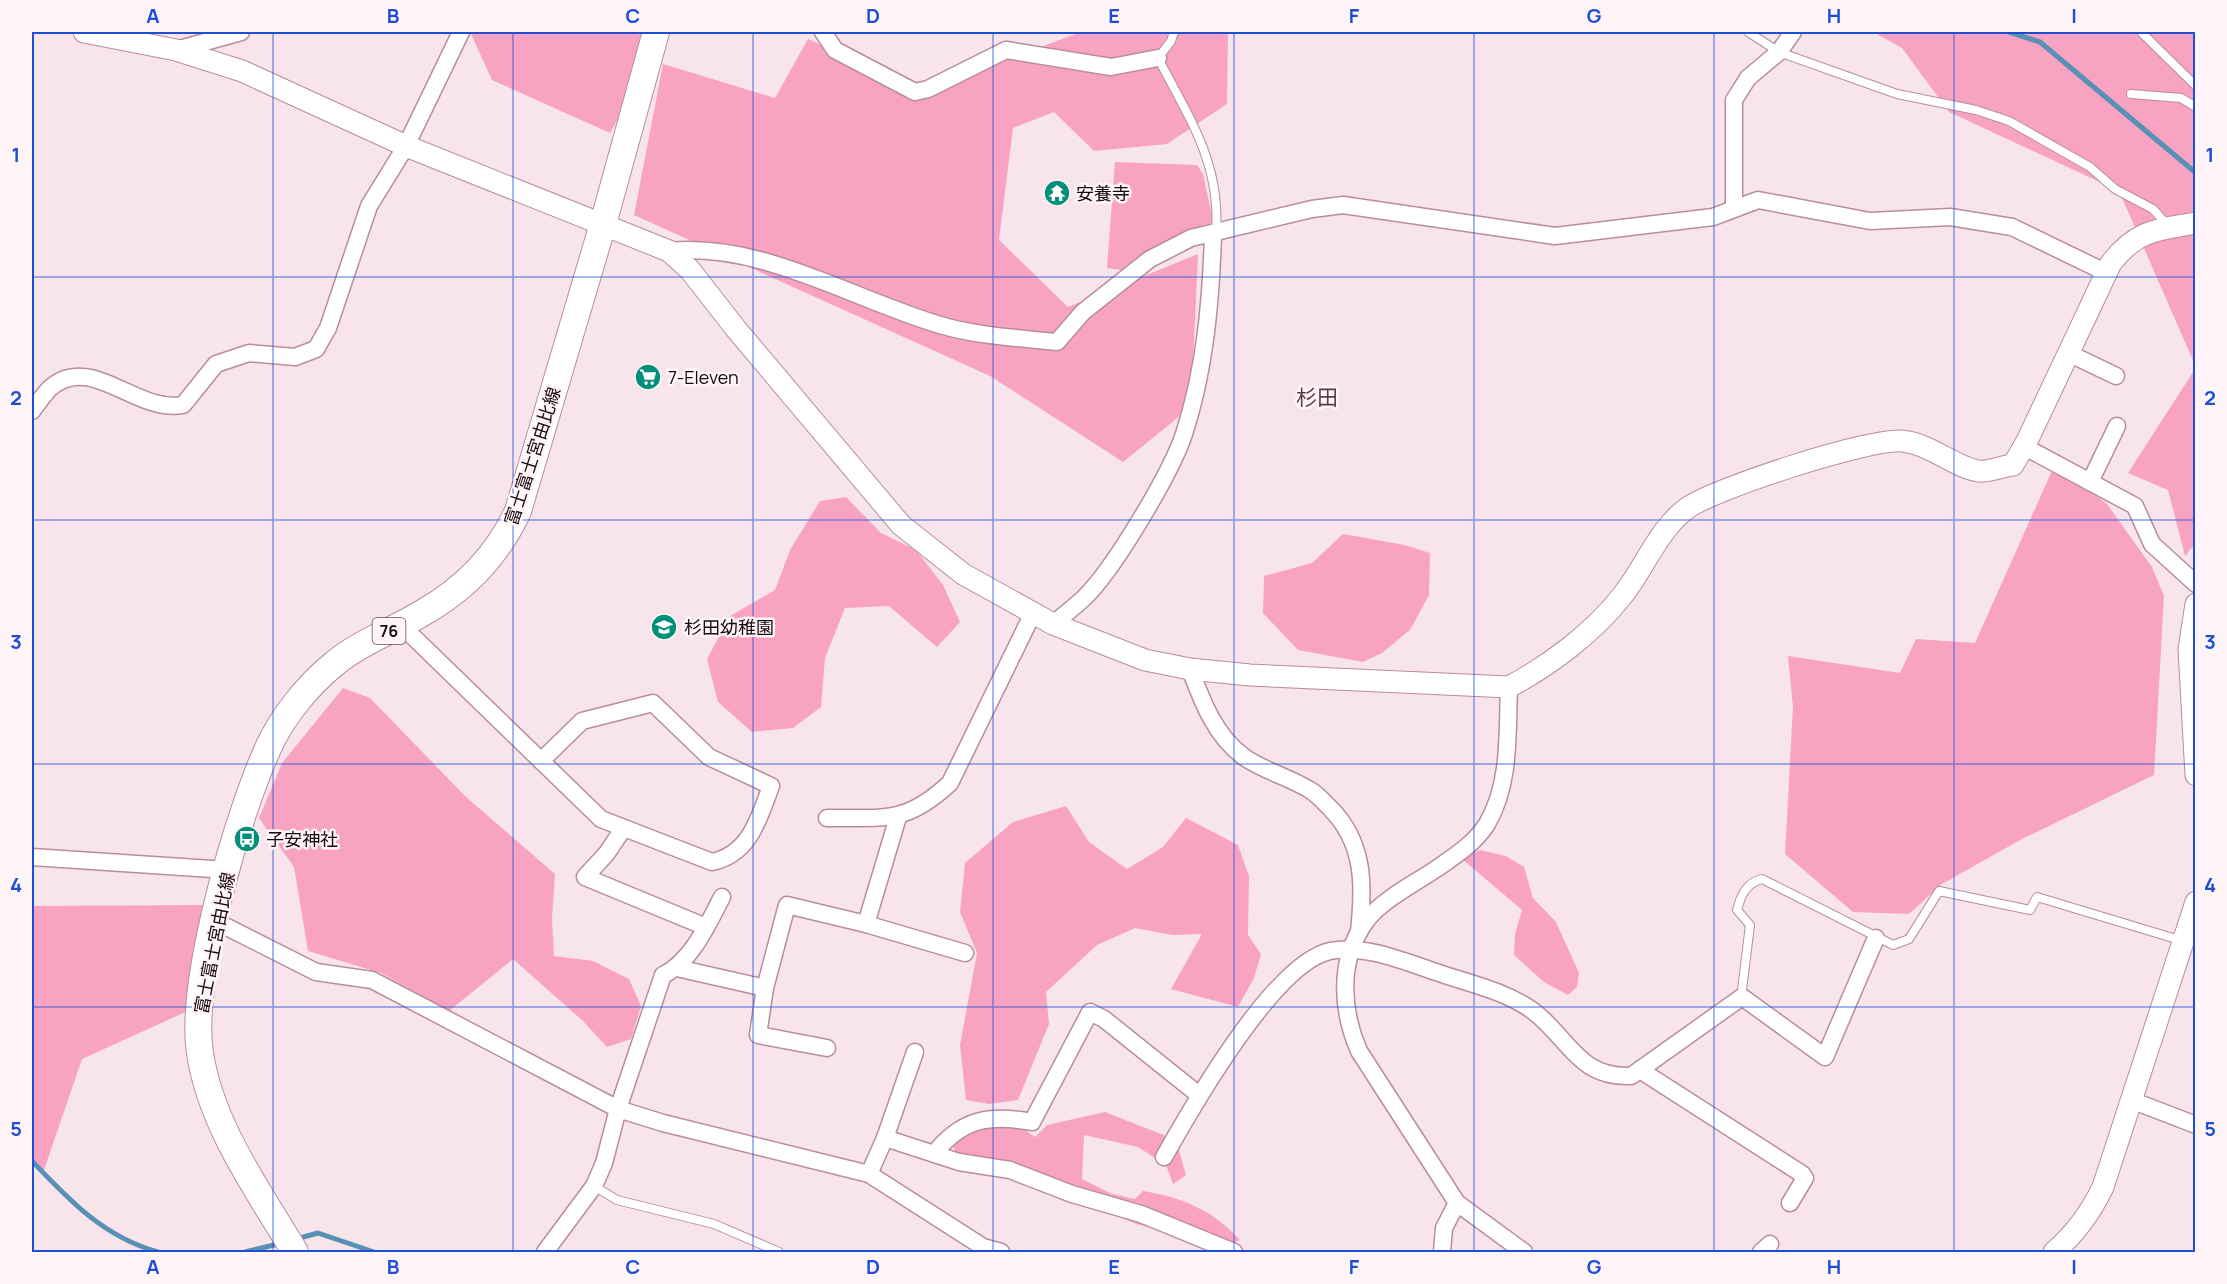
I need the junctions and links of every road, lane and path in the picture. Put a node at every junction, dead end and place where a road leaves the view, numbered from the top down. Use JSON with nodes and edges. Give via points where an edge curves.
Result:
{"nodes":[{"id":1,"x":84,"y":32,"type":"edge"},
{"id":2,"x":241,"y":32,"type":"edge"},
{"id":3,"x":461,"y":32,"type":"edge"},
{"id":4,"x":656,"y":32,"type":"edge"},
{"id":5,"x":823,"y":32,"type":"edge"},
{"id":6,"x":1174,"y":32,"type":"edge"},
{"id":7,"x":1748,"y":32,"type":"edge"},
{"id":8,"x":1793,"y":32,"type":"edge"},
{"id":9,"x":2141,"y":32,"type":"edge"},
{"id":10,"x":176,"y":50,"type":"junction"},
{"id":11,"x":1779,"y":52,"type":"junction"},
{"id":12,"x":1158,"y":58,"type":"junction"},
{"id":13,"x":2196,"y":86,"type":"edge"},
{"id":14,"x":2131,"y":94,"type":"dead end"},
{"id":15,"x":2196,"y":107,"type":"edge"},
{"id":16,"x":406,"y":146,"type":"junction"},
{"id":17,"x":1734,"y":208,"type":"junction"},
{"id":18,"x":2196,"y":223,"type":"edge"},
{"id":19,"x":603,"y":224,"type":"junction"},
{"id":20,"x":2170,"y":227,"type":"junction"},
{"id":21,"x":1215,"y":234,"type":"junction"},
{"id":22,"x":669,"y":251,"type":"junction"},
{"id":23,"x":2105,"y":272,"type":"junction"},
{"id":24,"x":2068,"y":353,"type":"junction"},
{"id":25,"x":2116,"y":375,"type":"dead end"},
{"id":26,"x":32,"y":411,"type":"edge"},
{"id":27,"x":2117,"y":426,"type":"dead end"},
{"id":28,"x":2023,"y":446,"type":"junction"},
{"id":29,"x":2090,"y":482,"type":"junction"},
{"id":30,"x":2196,"y":584,"type":"edge"},
{"id":31,"x":2196,"y":604,"type":"edge"},
{"id":32,"x":1033,"y":613,"type":"junction"},
{"id":33,"x":1053,"y":624,"type":"junction"},
{"id":34,"x":401,"y":625,"type":"junction"},
{"id":35,"x":2192,"y":660,"type":"edge"},
{"id":36,"x":1190,"y":669,"type":"junction"},
{"id":37,"x":1509,"y":687,"type":"junction"},
{"id":38,"x":541,"y":761,"type":"junction"},
{"id":39,"x":2196,"y":775,"type":"edge"},
{"id":40,"x":898,"y":817,"type":"junction"},
{"id":41,"x":827,"y":818,"type":"dead end"},
{"id":42,"x":623,"y":829,"type":"junction"},
{"id":43,"x":32,"y":857,"type":"edge"},
{"id":44,"x":228,"y":870,"type":"junction"},
{"id":45,"x":722,"y":897,"type":"dead end"},
{"id":46,"x":2196,"y":903,"type":"edge"},
{"id":47,"x":215,"y":921,"type":"junction"},
{"id":48,"x":866,"y":924,"type":"junction"},
{"id":49,"x":706,"y":927,"type":"junction"},
{"id":50,"x":1876,"y":938,"type":"junction"},
{"id":51,"x":2184,"y":941,"type":"junction"},
{"id":52,"x":1356,"y":942,"type":"junction"},
{"id":53,"x":965,"y":952,"type":"dead end"},
{"id":54,"x":677,"y":968,"type":"junction"},
{"id":55,"x":765,"y":988,"type":"junction"},
{"id":56,"x":1741,"y":998,"type":"junction"},
{"id":57,"x":827,"y":1048,"type":"dead end"},
{"id":58,"x":915,"y":1052,"type":"dead end"},
{"id":59,"x":1640,"y":1070,"type":"junction"},
{"id":60,"x":1199,"y":1095,"type":"junction"},
{"id":61,"x":2131,"y":1100,"type":"junction"},
{"id":62,"x":618,"y":1109,"type":"junction"},
{"id":63,"x":2196,"y":1125,"type":"edge"},
{"id":64,"x":885,"y":1138,"type":"junction"},
{"id":65,"x":934,"y":1154,"type":"junction"},
{"id":66,"x":1164,"y":1157,"type":"dead end"},
{"id":67,"x":869,"y":1174,"type":"junction"},
{"id":68,"x":594,"y":1186,"type":"junction"},
{"id":69,"x":1457,"y":1203,"type":"junction"},
{"id":70,"x":1790,"y":1203,"type":"dead end"},
{"id":71,"x":295,"y":1252,"type":"edge"},
{"id":72,"x":545,"y":1252,"type":"edge"},
{"id":73,"x":779,"y":1252,"type":"edge"},
{"id":74,"x":1001,"y":1252,"type":"edge"},
{"id":75,"x":1234,"y":1252,"type":"edge"},
{"id":76,"x":1442,"y":1252,"type":"edge"},
{"id":77,"x":1524,"y":1252,"type":"edge"},
{"id":78,"x":2054,"y":1252,"type":"edge"}],
"edges":[{"from":1,"to":10,"type":"street"},
{"from":2,"to":10,"type":"street"},
{"from":3,"to":16,"type":"street"},
{"from":4,"to":19,"type":"main road","name":"富士富士宮由比線","number":"76"},
{"from":5,"to":12,"type":"street","via":[[835,50],[915,92],[1006,50],[1111,67]]},
{"from":6,"to":12,"type":"lane"},
{"from":7,"to":11,"type":"lane"},
{"from":8,"to":11,"type":"street"},
{"from":9,"to":13,"type":"lane"},
{"from":10,"to":16,"type":"street","via":[[242,71]]},
{"from":11,"to":17,"type":"street","via":[[1748,78],[1734,100]]},
{"from":11,"to":20,"type":"lane","via":[[1897,94],[2010,121],[2090,167],[2115,189],[2153,209]]},
{"from":12,"to":21,"type":"lane","via":[[1206,148],[1218,204]]},
{"from":14,"to":15,"type":"lane","via":[[2181,98]]},
{"from":16,"to":19,"type":"street"},
{"from":16,"to":26,"type":"street","via":[[369,206],[328,328],[316,349],[295,357],[249,353],[216,364],[183,405],[167,408],[87,375],[68,378],[50,388]]},
{"from":17,"to":21,"type":"street","via":[[1713,217],[1555,236],[1343,204]]},
{"from":17,"to":23,"type":"street","via":[[1758,200],[1870,221],[1950,217],[1981,221],[2013,227]]},
{"from":18,"to":20,"type":"street"},
{"from":19,"to":22,"type":"street"},
{"from":19,"to":34,"type":"main road","name":"富士富士宮由比線","number":"76","via":[[518,511],[507,535],[464,584]]},
{"from":20,"to":23,"type":"street","via":[[2133,239]]},
{"from":21,"to":22,"type":"street","via":[[1191,238],[1150,259],[1083,312],[1057,342],[940,325],[743,254]]},
{"from":21,"to":33,"type":"street","via":[[1212,290],[1199,377],[1184,435],[1119,553],[1086,597]]},
{"from":22,"to":32,"type":"street","via":[[690,270],[901,525],[963,574]]},
{"from":23,"to":24,"type":"street"},
{"from":24,"to":25,"type":"street"},
{"from":24,"to":28,"type":"street"},
{"from":27,"to":29,"type":"street"},
{"from":28,"to":29,"type":"street"},
{"from":28,"to":37,"type":"street","via":[[2013,465],[1979,472],[1932,449],[1901,441],[1877,445],[1843,451],[1698,501],[1669,525],[1640,572],[1601,619],[1535,673]]},
{"from":29,"to":30,"type":"street","via":[[2135,506],[2152,544]]},
{"from":31,"to":35,"type":"street"},
{"from":32,"to":33,"type":"street"},
{"from":32,"to":40,"type":"street","via":[[950,783],[928,804]]},
{"from":33,"to":36,"type":"street","via":[[1145,660]]},
{"from":34,"to":38,"type":"street"},
{"from":34,"to":44,"type":"main road","name":"富士富士宮由比線","number":"76","via":[[335,663],[308,688],[283,723],[270,744],[249,799]]},
{"from":35,"to":39,"type":"street"},
{"from":36,"to":37,"type":"street"},
{"from":36,"to":52,"type":"street","via":[[1206,711],[1225,739],[1245,757],[1312,791],[1339,817],[1354,841],[1363,894]]},
{"from":37,"to":52,"type":"street","via":[[1506,773],[1486,826],[1470,845],[1385,904],[1367,921]]},
{"from":38,"to":42,"type":"street","via":[[601,819]]},
{"from":38,"to":42,"type":"street","via":[[582,721],[652,703],[710,757],[771,786],[753,835],[724,859],[712,862]]},
{"from":40,"to":41,"type":"street"},
{"from":40,"to":48,"type":"street"},
{"from":42,"to":49,"type":"street","via":[[585,878]]},
{"from":43,"to":44,"type":"street"},
{"from":44,"to":47,"type":"main road","name":"富士富士宮由比線","number":"76"},
{"from":45,"to":49,"type":"street"},
{"from":46,"to":51,"type":"street"},
{"from":47,"to":62,"type":"street","via":[[316,972],[372,980]]},
{"from":47,"to":71,"type":"main road","name":"富士富士宮由比線","number":"76","via":[[199,1004],[200,1052],[210,1095],[225,1133]]},
{"from":48,"to":53,"type":"street"},
{"from":48,"to":55,"type":"street","via":[[788,905]]},
{"from":49,"to":54,"type":"street"},
{"from":50,"to":51,"type":"lane","via":[[1893,945],[1910,939],[1939,891],[2030,910],[2037,897]]},
{"from":50,"to":56,"type":"street","via":[[1825,1057]]},
{"from":50,"to":56,"type":"lane","via":[[1762,879],[1754,881],[1741,893],[1737,910],[1750,925]]},
{"from":51,"to":61,"type":"street"},
{"from":52,"to":59,"type":"street","via":[[1501,995],[1532,1011],[1597,1072],[1615,1077],[1631,1076]]},
{"from":52,"to":60,"type":"street","via":[[1308,961],[1276,989]]},
{"from":52,"to":69,"type":"street","via":[[1344,985],[1350,1030],[1393,1107]]},
{"from":54,"to":55,"type":"street"},
{"from":54,"to":62,"type":"street","via":[[663,975]]},
{"from":55,"to":57,"type":"street","via":[[758,1035]]},
{"from":56,"to":59,"type":"street"},
{"from":58,"to":64,"type":"street"},
{"from":59,"to":70,"type":"street","via":[[1802,1174],[1805,1178]]},
{"from":60,"to":65,"type":"street","via":[[1090,1012],[1032,1122],[1004,1117],[970,1123],[946,1138]]},
{"from":60,"to":66,"type":"street"},
{"from":61,"to":63,"type":"street"},
{"from":61,"to":78,"type":"street","via":[[2093,1208]]},
{"from":62,"to":67,"type":"street"},
{"from":62,"to":68,"type":"street"},
{"from":64,"to":65,"type":"street"},
{"from":64,"to":67,"type":"street"},
{"from":65,"to":75,"type":"street","via":[[1010,1170],[1072,1194],[1141,1214]]},
{"from":67,"to":74,"type":"street","via":[[983,1247]]},
{"from":68,"to":72,"type":"street"},
{"from":68,"to":73,"type":"lane","via":[[617,1200],[714,1224]]},
{"from":69,"to":76,"type":"street","via":[[1444,1228]]},
{"from":69,"to":77,"type":"street"}]}
